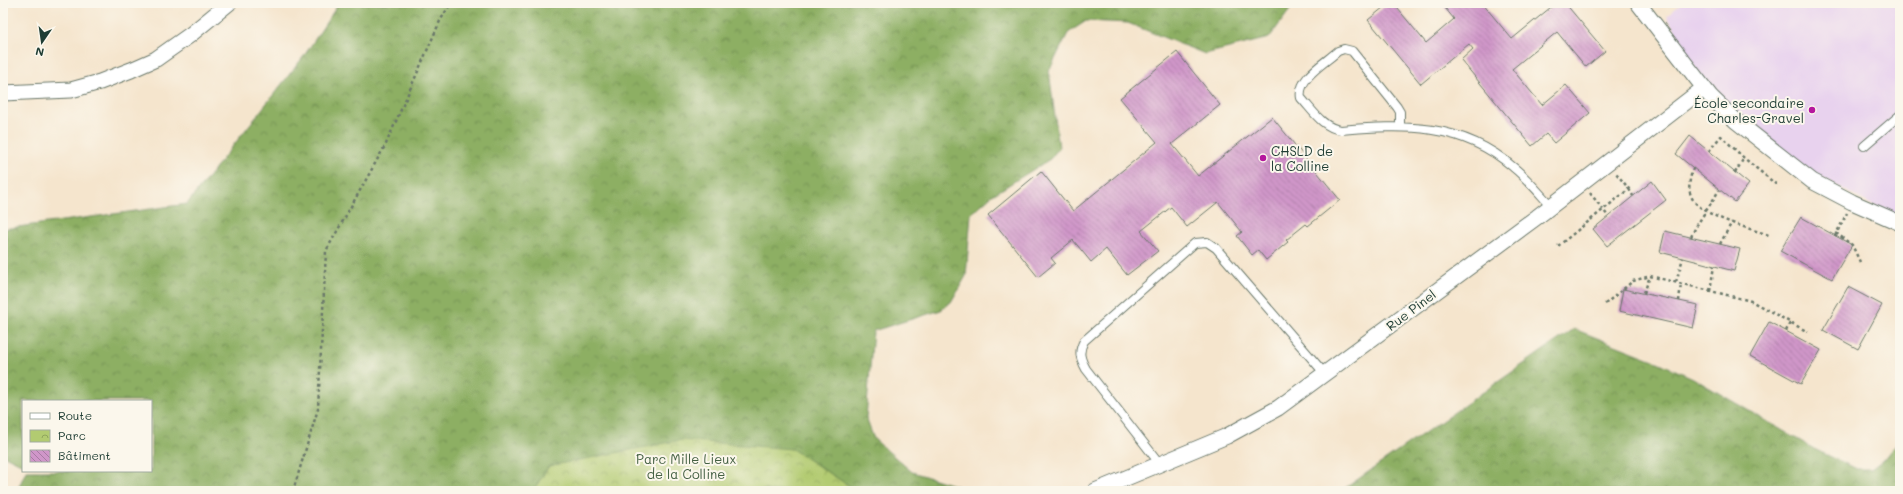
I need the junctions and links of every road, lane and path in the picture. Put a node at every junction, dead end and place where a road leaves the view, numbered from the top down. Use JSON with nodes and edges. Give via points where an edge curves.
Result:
{"nodes":[{"id":1,"x":229,"y":3,"type":"edge"},
{"id":2,"x":451,"y":3,"type":"edge"},
{"id":3,"x":1638,"y":3,"type":"edge"},
{"id":4,"x":1704,"y":88,"type":"junction"},
{"id":5,"x":3,"y":94,"type":"edge"},
{"id":6,"x":1900,"y":115,"type":"edge"},
{"id":7,"x":1400,"y":127,"type":"junction"},
{"id":8,"x":1864,"y":146,"type":"dead end"},
{"id":9,"x":1709,"y":151,"type":"dead end"},
{"id":10,"x":1744,"y":158,"type":"junction"},
{"id":11,"x":1693,"y":168,"type":"dead end"},
{"id":12,"x":1615,"y":172,"type":"dead end"},
{"id":13,"x":1735,"y":173,"type":"dead end"},
{"id":14,"x":1778,"y":186,"type":"dead end"},
{"id":15,"x":1629,"y":189,"type":"junction"},
{"id":16,"x":1719,"y":190,"type":"dead end"},
{"id":17,"x":1589,"y":192,"type":"dead end"},
{"id":18,"x":1633,"y":196,"type":"dead end"},
{"id":19,"x":1852,"y":202,"type":"junction"},
{"id":20,"x":1551,"y":206,"type":"junction"},
{"id":21,"x":1602,"y":210,"type":"junction"},
{"id":22,"x":1707,"y":212,"type":"junction"},
{"id":23,"x":1608,"y":216,"type":"dead end"},
{"id":24,"x":1732,"y":222,"type":"junction"},
{"id":25,"x":1900,"y":223,"type":"edge"},
{"id":26,"x":1769,"y":234,"type":"dead end"},
{"id":27,"x":1691,"y":237,"type":"dead end"},
{"id":28,"x":1720,"y":244,"type":"dead end"},
{"id":29,"x":1558,"y":246,"type":"dead end"},
{"id":30,"x":1683,"y":258,"type":"dead end"},
{"id":31,"x":1860,"y":262,"type":"dead end"},
{"id":32,"x":1714,"y":266,"type":"dead end"},
{"id":33,"x":1650,"y":276,"type":"junction"},
{"id":34,"x":1676,"y":282,"type":"junction"},
{"id":35,"x":1681,"y":283,"type":"junction"},
{"id":36,"x":1710,"y":291,"type":"junction"},
{"id":37,"x":1644,"y":293,"type":"dead end"},
{"id":38,"x":1679,"y":301,"type":"dead end"},
{"id":39,"x":1605,"y":304,"type":"dead end"},
{"id":40,"x":1790,"y":323,"type":"junction"},
{"id":41,"x":1786,"y":331,"type":"dead end"},
{"id":42,"x":1808,"y":332,"type":"dead end"},
{"id":43,"x":1325,"y":374,"type":"junction"},
{"id":44,"x":1160,"y":464,"type":"junction"},
{"id":45,"x":293,"y":491,"type":"edge"},
{"id":46,"x":1095,"y":491,"type":"edge"}],
"edges":[{"from":1,"to":5,"type":"street","via":[[156,59],[131,70],[71,90]]},
{"from":2,"to":45,"type":"path","via":[[440,21],[386,144],[326,251],[318,410]]},
{"from":3,"to":4,"type":"street"},
{"from":4,"to":19,"type":"street","via":[[1736,121],[1812,181]]},
{"from":4,"to":20,"type":"street","name":"Rue Pinel"},
{"from":6,"to":8,"type":"lane"},
{"from":7,"to":7,"type":"lane","via":[[1333,129],[1324,124],[1301,98],[1302,87],[1306,80],[1338,51],[1352,51],[1397,107],[1400,112]]},
{"from":7,"to":20,"type":"lane","via":[[1428,128],[1454,134],[1492,151],[1513,166]]},
{"from":9,"to":10,"type":"path","via":[[1721,136]]},
{"from":10,"to":13,"type":"path"},
{"from":10,"to":14,"type":"path"},
{"from":11,"to":22,"type":"path","via":[[1689,187],[1692,199]]},
{"from":12,"to":15,"type":"path"},
{"from":15,"to":18,"type":"path"},
{"from":15,"to":21,"type":"path"},
{"from":16,"to":22,"type":"path"},
{"from":17,"to":21,"type":"path"},
{"from":19,"to":25,"type":"street"},
{"from":19,"to":31,"type":"path","via":[[1835,234],[1852,245]]},
{"from":20,"to":43,"type":"street","name":"Rue Pinel"},
{"from":21,"to":23,"type":"path"},
{"from":21,"to":29,"type":"path"},
{"from":22,"to":24,"type":"path"},
{"from":22,"to":27,"type":"path","via":[[1697,223]]},
{"from":24,"to":26,"type":"path"},
{"from":24,"to":28,"type":"path"},
{"from":30,"to":34,"type":"path"},
{"from":32,"to":36,"type":"path"},
{"from":33,"to":34,"type":"path"},
{"from":33,"to":37,"type":"path"},
{"from":33,"to":39,"type":"path","via":[[1633,281]]},
{"from":34,"to":35,"type":"path"},
{"from":35,"to":36,"type":"path"},
{"from":35,"to":38,"type":"path"},
{"from":36,"to":40,"type":"path","via":[[1752,301]]},
{"from":40,"to":41,"type":"path"},
{"from":40,"to":42,"type":"path"},
{"from":43,"to":44,"type":"street","name":"Rue Pinel","via":[[1278,408],[1240,429]]},
{"from":43,"to":44,"type":"lane","via":[[1216,248],[1207,242],[1195,244],[1084,341],[1080,349],[1080,358],[1086,369]]},
{"from":44,"to":46,"type":"street","name":"Rue Pinel"}]}
